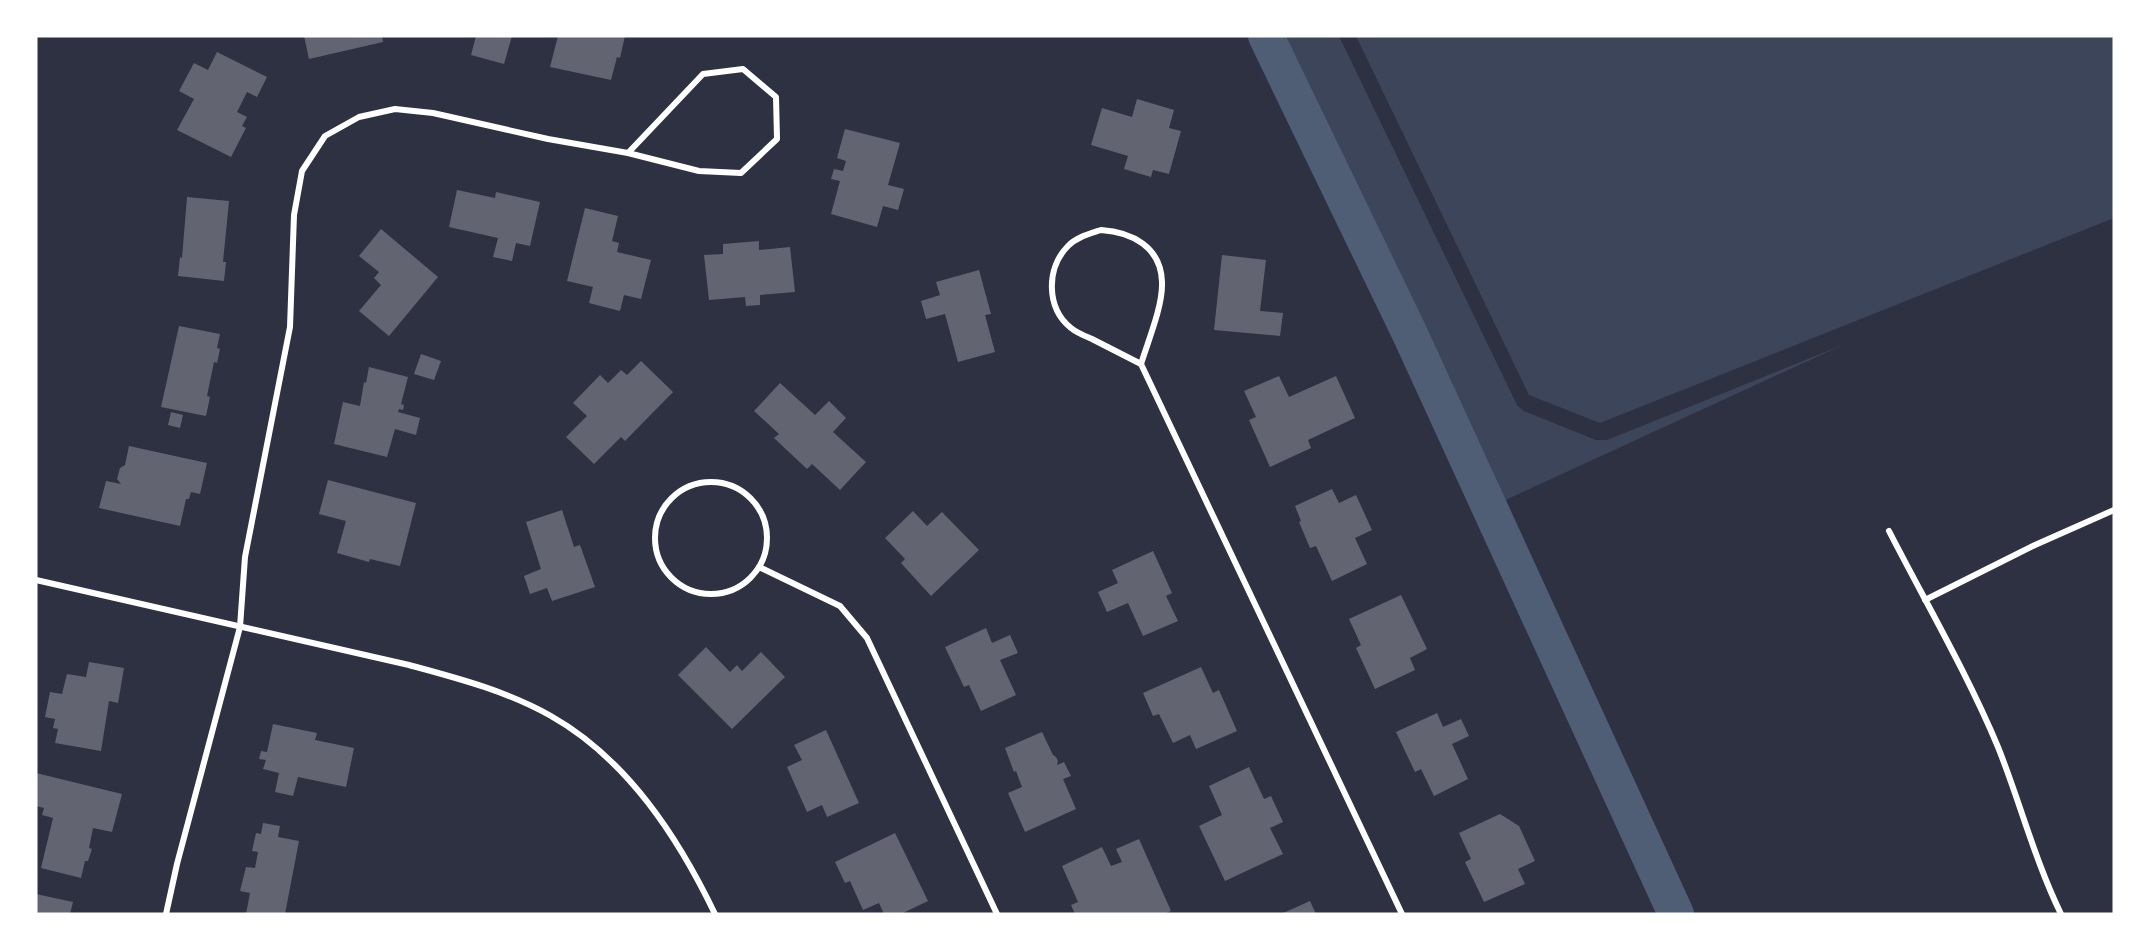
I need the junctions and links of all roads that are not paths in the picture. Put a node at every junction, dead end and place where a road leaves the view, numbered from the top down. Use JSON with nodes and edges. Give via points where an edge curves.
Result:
{"nodes":[{"id":1,"x":628,"y":153,"type":"junction"},
{"id":2,"x":1141,"y":364,"type":"junction"},
{"id":3,"x":2114,"y":510,"type":"edge"},
{"id":4,"x":1889,"y":531,"type":"dead end"},
{"id":5,"x":759,"y":567,"type":"junction"},
{"id":6,"x":36,"y":580,"type":"edge"},
{"id":7,"x":1925,"y":600,"type":"junction"},
{"id":8,"x":240,"y":627,"type":"junction"},
{"id":9,"x":166,"y":914,"type":"edge"},
{"id":10,"x":715,"y":914,"type":"edge"},
{"id":11,"x":997,"y":914,"type":"edge"},
{"id":12,"x":1402,"y":914,"type":"edge"},
{"id":13,"x":2061,"y":914,"type":"edge"}],
"edges":[{"from":1,"to":1,"type":"street","via":[[699,171],[741,173],[777,139],[776,98],[743,69],[703,74]]},
{"from":1,"to":8,"type":"street","via":[[548,140],[433,113],[395,109],[359,117],[325,136],[302,171],[294,215],[290,327],[245,557]]},
{"from":2,"to":2,"type":"street","via":[[1160,300],[1158,264],[1149,249],[1119,231],[1101,230],[1084,235],[1068,246],[1054,270],[1053,297],[1059,314],[1072,328]]},
{"from":2,"to":12,"type":"street"},
{"from":3,"to":7,"type":"street"},
{"from":4,"to":7,"type":"street"},
{"from":5,"to":5,"type":"street","via":[[766,551],[763,516],[739,489],[722,483],[687,487],[661,511],[655,529],[655,549],[674,582],[710,595],[746,582]]},
{"from":5,"to":11,"type":"street","via":[[840,606],[867,638]]},
{"from":6,"to":8,"type":"street"},
{"from":7,"to":13,"type":"street","via":[[1976,696],[2048,889]]},
{"from":8,"to":9,"type":"street"},
{"from":8,"to":10,"type":"street","via":[[457,678],[551,716],[589,740],[631,781],[666,826]]}]}
